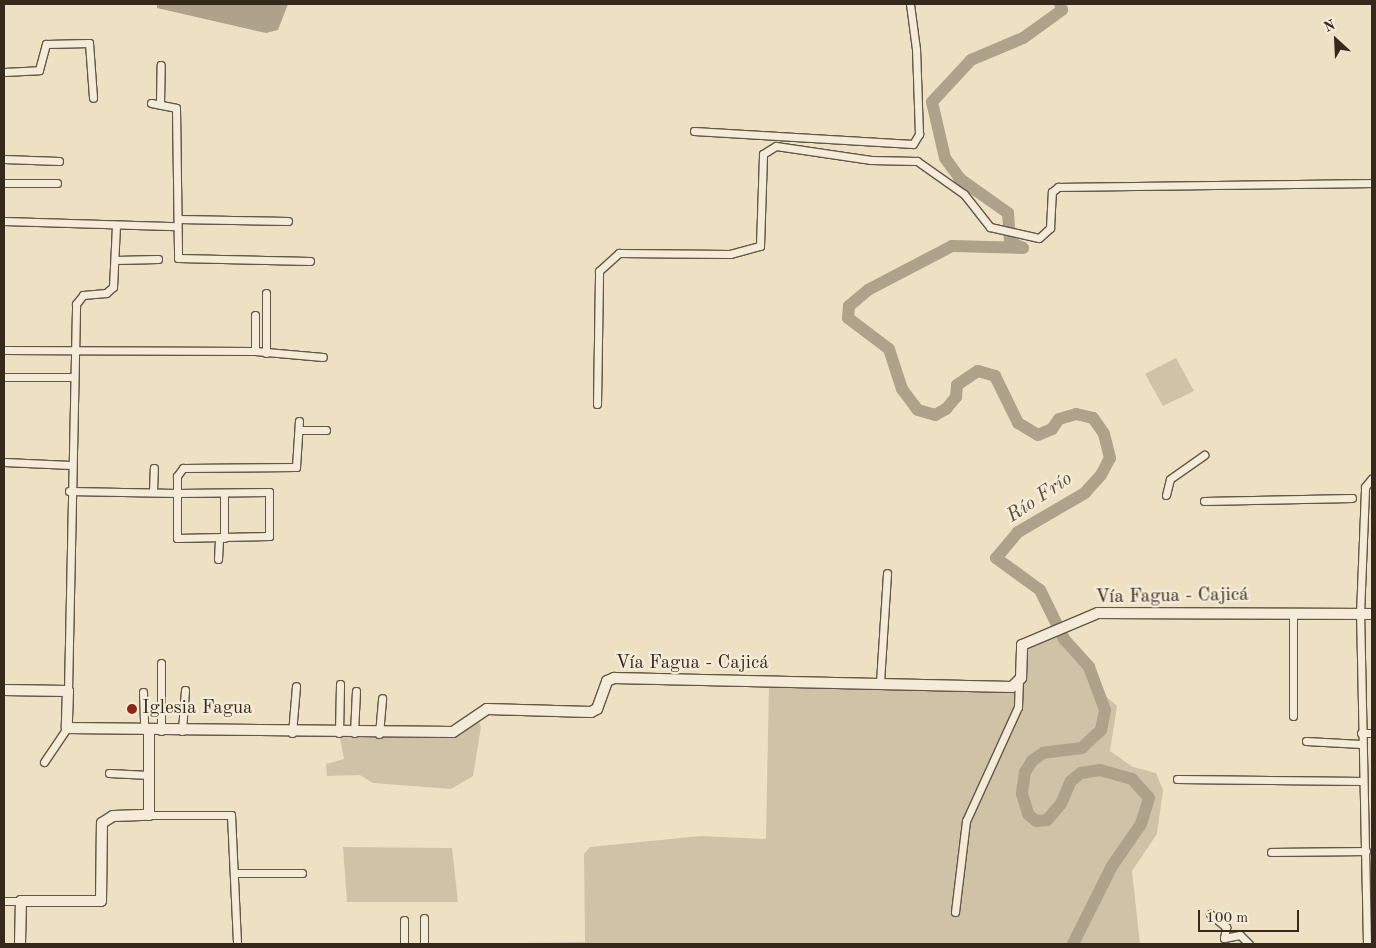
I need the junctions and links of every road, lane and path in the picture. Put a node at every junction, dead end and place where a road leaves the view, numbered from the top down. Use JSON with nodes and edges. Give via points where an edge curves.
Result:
{"nodes":[{"id":1,"x":910,"y":4,"type":"edge"},
{"id":2,"x":161,"y":65,"type":"dead end"},
{"id":3,"x":4,"y":72,"type":"edge"},
{"id":4,"x":93,"y":98,"type":"dead end"},
{"id":5,"x":151,"y":103,"type":"dead end"},
{"id":6,"x":160,"y":104,"type":"junction"},
{"id":7,"x":694,"y":131,"type":"dead end"},
{"id":8,"x":4,"y":160,"type":"edge"},
{"id":9,"x":59,"y":161,"type":"dead end"},
{"id":10,"x":4,"y":183,"type":"edge"},
{"id":11,"x":57,"y":183,"type":"dead end"},
{"id":12,"x":1372,"y":183,"type":"edge"},
{"id":13,"x":1226,"y":184,"type":"junction"},
{"id":14,"x":1226,"y":192,"type":"dead end"},
{"id":15,"x":4,"y":221,"type":"edge"},
{"id":16,"x":288,"y":221,"type":"dead end"},
{"id":17,"x":178,"y":222,"type":"junction"},
{"id":18,"x":116,"y":226,"type":"junction"},
{"id":19,"x":158,"y":259,"type":"dead end"},
{"id":20,"x":115,"y":260,"type":"junction"},
{"id":21,"x":310,"y":261,"type":"dead end"},
{"id":22,"x":266,"y":293,"type":"dead end"},
{"id":23,"x":255,"y":315,"type":"dead end"},
{"id":24,"x":4,"y":350,"type":"edge"},
{"id":25,"x":75,"y":351,"type":"junction"},
{"id":26,"x":255,"y":352,"type":"junction"},
{"id":27,"x":266,"y":353,"type":"junction"},
{"id":28,"x":323,"y":357,"type":"dead end"},
{"id":29,"x":4,"y":377,"type":"edge"},
{"id":30,"x":74,"y":378,"type":"junction"},
{"id":31,"x":597,"y":404,"type":"dead end"},
{"id":32,"x":299,"y":421,"type":"dead end"},
{"id":33,"x":299,"y":430,"type":"junction"},
{"id":34,"x":326,"y":430,"type":"dead end"},
{"id":35,"x":1204,"y":455,"type":"dead end"},
{"id":36,"x":4,"y":462,"type":"edge"},
{"id":37,"x":71,"y":465,"type":"junction"},
{"id":38,"x":154,"y":468,"type":"dead end"},
{"id":39,"x":1372,"y":478,"type":"edge"},
{"id":40,"x":70,"y":491,"type":"junction"},
{"id":41,"x":153,"y":492,"type":"junction"},
{"id":42,"x":177,"y":493,"type":"junction"},
{"id":43,"x":224,"y":493,"type":"junction"},
{"id":44,"x":1166,"y":494,"type":"dead end"},
{"id":45,"x":1352,"y":498,"type":"dead end"},
{"id":46,"x":1204,"y":501,"type":"dead end"},
{"id":47,"x":221,"y":538,"type":"junction"},
{"id":48,"x":218,"y":559,"type":"dead end"},
{"id":49,"x":887,"y":573,"type":"dead end"},
{"id":50,"x":1293,"y":613,"type":"junction"},
{"id":51,"x":1360,"y":614,"type":"junction"},
{"id":52,"x":1372,"y":614,"type":"edge"},
{"id":53,"x":161,"y":663,"type":"dead end"},
{"id":54,"x":880,"y":682,"type":"junction"},
{"id":55,"x":340,"y":684,"type":"dead end"},
{"id":56,"x":1019,"y":684,"type":"junction"},
{"id":57,"x":296,"y":686,"type":"dead end"},
{"id":58,"x":4,"y":690,"type":"edge"},
{"id":59,"x":185,"y":690,"type":"dead end"},
{"id":60,"x":68,"y":691,"type":"junction"},
{"id":61,"x":356,"y":691,"type":"dead end"},
{"id":62,"x":143,"y":692,"type":"dead end"},
{"id":63,"x":382,"y":698,"type":"dead end"},
{"id":64,"x":1293,"y":716,"type":"dead end"},
{"id":65,"x":67,"y":728,"type":"junction"},
{"id":66,"x":146,"y":730,"type":"junction"},
{"id":67,"x":161,"y":731,"type":"junction"},
{"id":68,"x":182,"y":731,"type":"junction"},
{"id":69,"x":292,"y":733,"type":"junction"},
{"id":70,"x":339,"y":733,"type":"junction"},
{"id":71,"x":1361,"y":733,"type":"junction"},
{"id":72,"x":1372,"y":733,"type":"edge"},
{"id":73,"x":354,"y":734,"type":"junction"},
{"id":74,"x":379,"y":734,"type":"junction"},
{"id":75,"x":1306,"y":741,"type":"dead end"},
{"id":76,"x":1361,"y":744,"type":"junction"},
{"id":77,"x":44,"y":762,"type":"dead end"},
{"id":78,"x":109,"y":773,"type":"dead end"},
{"id":79,"x":149,"y":775,"type":"junction"},
{"id":80,"x":1177,"y":779,"type":"dead end"},
{"id":81,"x":1363,"y":781,"type":"junction"},
{"id":82,"x":149,"y":815,"type":"junction"},
{"id":83,"x":1366,"y":851,"type":"junction"},
{"id":84,"x":1271,"y":852,"type":"dead end"},
{"id":85,"x":302,"y":872,"type":"dead end"},
{"id":86,"x":236,"y":873,"type":"junction"},
{"id":87,"x":4,"y":901,"type":"edge"},
{"id":88,"x":21,"y":901,"type":"junction"},
{"id":89,"x":955,"y":912,"type":"dead end"},
{"id":90,"x":1210,"y":914,"type":"dead end"},
{"id":91,"x":424,"y":918,"type":"dead end"},
{"id":92,"x":404,"y":920,"type":"dead end"},
{"id":93,"x":20,"y":944,"type":"edge"},
{"id":94,"x":237,"y":944,"type":"edge"},
{"id":95,"x":404,"y":944,"type":"edge"},
{"id":96,"x":424,"y":944,"type":"edge"},
{"id":97,"x":1249,"y":944,"type":"edge"},
{"id":98,"x":1368,"y":944,"type":"edge"}],
"edges":[{"from":1,"to":7,"type":"street","via":[[916,49],[919,134],[913,144]]},
{"from":2,"to":6,"type":"street"},
{"from":3,"to":4,"type":"street","via":[[40,70],[46,44],[89,43]]},
{"from":5,"to":6,"type":"street"},
{"from":6,"to":17,"type":"street","via":[[176,108]]},
{"from":8,"to":9,"type":"street"},
{"from":10,"to":11,"type":"street"},
{"from":12,"to":13,"type":"street"},
{"from":13,"to":14,"type":"street"},
{"from":13,"to":31,"type":"street","via":[[1053,188],[1046,235],[1019,235],[990,227],[964,194],[917,161],[768,148],[762,167],[760,246],[730,254],[619,253],[599,271]]},
{"from":15,"to":18,"type":"street"},
{"from":16,"to":17,"type":"street"},
{"from":17,"to":18,"type":"street"},
{"from":17,"to":21,"type":"street","via":[[176,252],[184,261]]},
{"from":18,"to":20,"type":"street"},
{"from":19,"to":20,"type":"street"},
{"from":20,"to":25,"type":"street","via":[[111,292],[77,299]]},
{"from":22,"to":27,"type":"street"},
{"from":23,"to":26,"type":"street"},
{"from":24,"to":25,"type":"street"},
{"from":25,"to":26,"type":"street"},
{"from":25,"to":30,"type":"street"},
{"from":26,"to":27,"type":"street"},
{"from":27,"to":28,"type":"street"},
{"from":29,"to":30,"type":"street"},
{"from":30,"to":37,"type":"street"},
{"from":32,"to":33,"type":"street"},
{"from":33,"to":34,"type":"street"},
{"from":33,"to":42,"type":"street","via":[[296,467],[183,468],[177,476]]},
{"from":35,"to":44,"type":"street","via":[[1170,479]]},
{"from":36,"to":37,"type":"street"},
{"from":37,"to":40,"type":"street"},
{"from":38,"to":41,"type":"street"},
{"from":39,"to":51,"type":"street","via":[[1365,487]]},
{"from":40,"to":41,"type":"street"},
{"from":40,"to":60,"type":"street"},
{"from":41,"to":42,"type":"street"},
{"from":42,"to":43,"type":"street"},
{"from":42,"to":47,"type":"street","via":[[177,538]]},
{"from":43,"to":47,"type":"street"},
{"from":43,"to":47,"type":"street","via":[[269,492],[269,536]]},
{"from":45,"to":46,"type":"street"},
{"from":47,"to":48,"type":"street"},
{"from":49,"to":54,"type":"street"},
{"from":50,"to":51,"type":"street","name":"Vía Fagua - Cajicá"},
{"from":50,"to":56,"type":"street","name":"Vía Fagua - Cajicá","via":[[1098,613],[1022,645]]},
{"from":50,"to":64,"type":"street"},
{"from":51,"to":52,"type":"street","name":"Vía Fagua - Cajicá"},
{"from":51,"to":71,"type":"street"},
{"from":53,"to":67,"type":"street"},
{"from":54,"to":56,"type":"street","name":"Vía Fagua - Cajicá"},
{"from":54,"to":74,"type":"street","name":"Vía Fagua - Cajicá","via":[[614,678],[607,681],[598,709],[591,712],[487,709],[453,732]]},
{"from":55,"to":70,"type":"street"},
{"from":56,"to":89,"type":"street","via":[[1018,707],[966,821]]},
{"from":57,"to":69,"type":"street"},
{"from":58,"to":60,"type":"street"},
{"from":59,"to":68,"type":"street"},
{"from":60,"to":65,"type":"street"},
{"from":61,"to":73,"type":"street"},
{"from":62,"to":66,"type":"street"},
{"from":63,"to":74,"type":"street"},
{"from":65,"to":66,"type":"street","name":"Vía Fagua - Cajicá"},
{"from":65,"to":77,"type":"street"},
{"from":66,"to":67,"type":"street","name":"Vía Fagua - Cajicá"},
{"from":66,"to":79,"type":"street"},
{"from":67,"to":68,"type":"street","name":"Vía Fagua - Cajicá"},
{"from":68,"to":69,"type":"street","name":"Vía Fagua - Cajicá"},
{"from":69,"to":70,"type":"street","name":"Vía Fagua - Cajicá"},
{"from":70,"to":73,"type":"street","name":"Vía Fagua - Cajicá"},
{"from":71,"to":72,"type":"street"},
{"from":71,"to":76,"type":"street"},
{"from":73,"to":74,"type":"street","name":"Vía Fagua - Cajicá"},
{"from":75,"to":76,"type":"street"},
{"from":76,"to":81,"type":"street"},
{"from":78,"to":79,"type":"street"},
{"from":79,"to":82,"type":"street"},
{"from":80,"to":81,"type":"street"},
{"from":81,"to":83,"type":"street"},
{"from":82,"to":86,"type":"street","via":[[231,815]]},
{"from":82,"to":88,"type":"street","via":[[113,816],[102,823],[101,901]]},
{"from":83,"to":84,"type":"street"},
{"from":83,"to":98,"type":"street"},
{"from":85,"to":86,"type":"street"},
{"from":86,"to":94,"type":"street"},
{"from":87,"to":88,"type":"street"},
{"from":88,"to":93,"type":"street"},
{"from":90,"to":97,"type":"street","via":[[1226,927],[1224,938],[1240,935]]},
{"from":91,"to":96,"type":"street"},
{"from":92,"to":95,"type":"street"}]}
